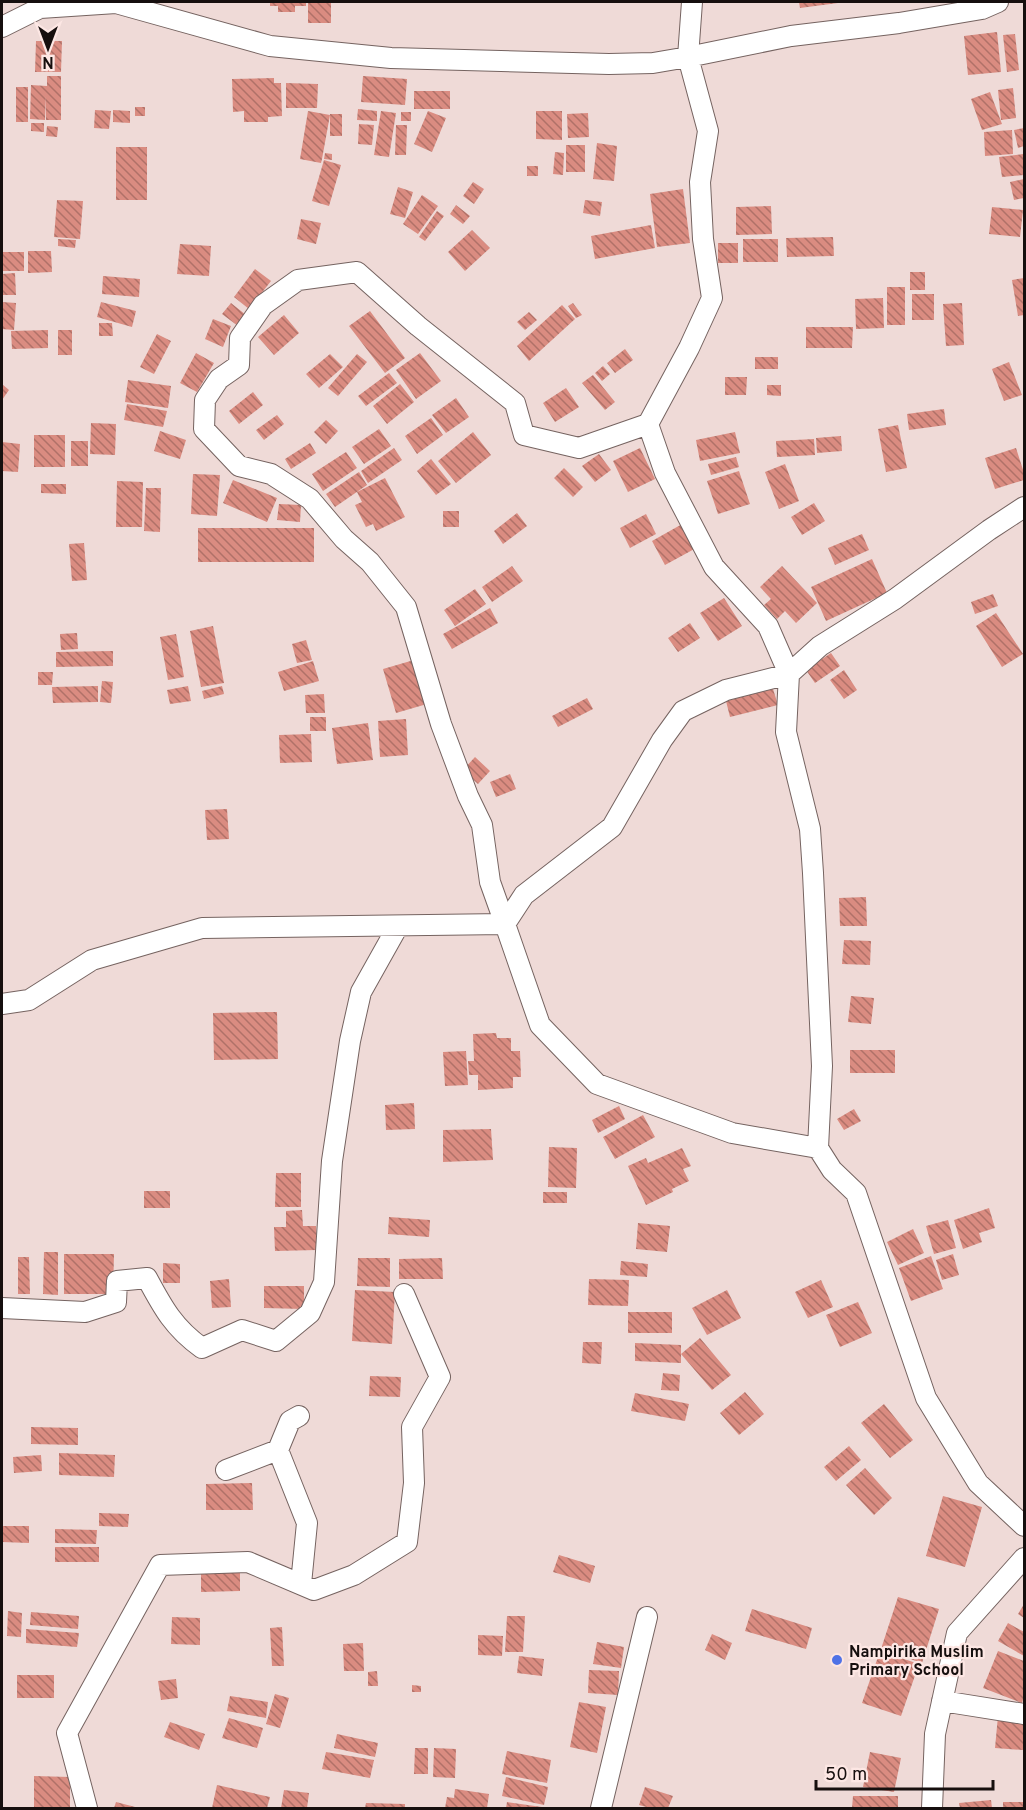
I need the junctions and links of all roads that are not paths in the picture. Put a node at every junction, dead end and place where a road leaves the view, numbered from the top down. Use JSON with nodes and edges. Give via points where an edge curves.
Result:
{"nodes":[{"id":1,"x":692,"y":2,"type":"edge"},
{"id":2,"x":999,"y":2,"type":"edge"},
{"id":3,"x":2,"y":27,"type":"edge"},
{"id":4,"x":688,"y":57,"type":"junction"},
{"id":5,"x":648,"y":424,"type":"junction"},
{"id":6,"x":1024,"y":507,"type":"edge"},
{"id":7,"x":789,"y":674,"type":"junction"},
{"id":8,"x":505,"y":924,"type":"junction"},
{"id":9,"x":398,"y":926,"type":"junction"},
{"id":10,"x":2,"y":1004,"type":"edge"},
{"id":11,"x":818,"y":1148,"type":"junction"},
{"id":12,"x":404,"y":1294,"type":"dead end"},
{"id":13,"x":2,"y":1308,"type":"edge"},
{"id":14,"x":298,"y":1416,"type":"dead end"},
{"id":15,"x":278,"y":1450,"type":"junction"},
{"id":16,"x":226,"y":1470,"type":"dead end"},
{"id":17,"x":1024,"y":1526,"type":"edge"},
{"id":18,"x":1024,"y":1558,"type":"edge"},
{"id":19,"x":300,"y":1584,"type":"junction"},
{"id":20,"x":647,"y":1617,"type":"dead end"},
{"id":21,"x":942,"y":1701,"type":"junction"},
{"id":22,"x":1024,"y":1714,"type":"edge"},
{"id":23,"x":87,"y":1809,"type":"edge"},
{"id":24,"x":601,"y":1809,"type":"edge"},
{"id":25,"x":932,"y":1809,"type":"edge"}],
"edges":[{"from":1,"to":4,"type":"street"},
{"from":2,"to":4,"type":"street","via":[[982,9],[791,36]]},
{"from":3,"to":4,"type":"street","via":[[40,8],[116,3],[270,46],[391,58],[609,64]]},
{"from":4,"to":5,"type":"street","via":[[708,131],[699,182],[712,297]]},
{"from":5,"to":7,"type":"street","via":[[665,473],[714,567],[768,626]]},
{"from":5,"to":8,"type":"street","via":[[579,448],[524,435],[515,403],[443,348],[357,272],[298,280],[263,305],[240,339],[239,365],[219,379],[205,400],[204,429],[239,466],[272,474],[310,499],[406,607],[441,724],[482,825],[490,882]]},
{"from":6,"to":7,"type":"street","via":[[896,599],[820,646]]},
{"from":7,"to":8,"type":"street","via":[[726,690],[683,711],[612,826],[524,895]]},
{"from":7,"to":11,"type":"street","via":[[786,732],[810,829],[813,873],[822,1066]]},
{"from":8,"to":9,"type":"street"},
{"from":8,"to":11,"type":"street","via":[[540,1025],[597,1084],[732,1133]]},
{"from":9,"to":10,"type":"street","via":[[202,928],[92,960],[29,1000]]},
{"from":9,"to":13,"type":"street","via":[[361,992],[332,1161],[324,1282],[310,1313],[276,1341],[242,1330],[202,1348],[165,1313],[147,1278],[117,1281],[116,1302],[84,1312]]},
{"from":11,"to":17,"type":"street","via":[[832,1170],[856,1193],[927,1398],[978,1483]]},
{"from":12,"to":19,"type":"street","via":[[440,1377],[412,1426],[414,1483],[407,1542],[354,1575],[314,1590]]},
{"from":14,"to":15,"type":"street","via":[[290,1421]]},
{"from":15,"to":16,"type":"street"},
{"from":15,"to":19,"type":"street","via":[[307,1523]]},
{"from":18,"to":21,"type":"street","via":[[957,1633]]},
{"from":19,"to":23,"type":"street","via":[[248,1562],[160,1565],[67,1733]]},
{"from":20,"to":24,"type":"street"},
{"from":21,"to":22,"type":"street"},
{"from":21,"to":25,"type":"street","via":[[935,1734]]}]}
